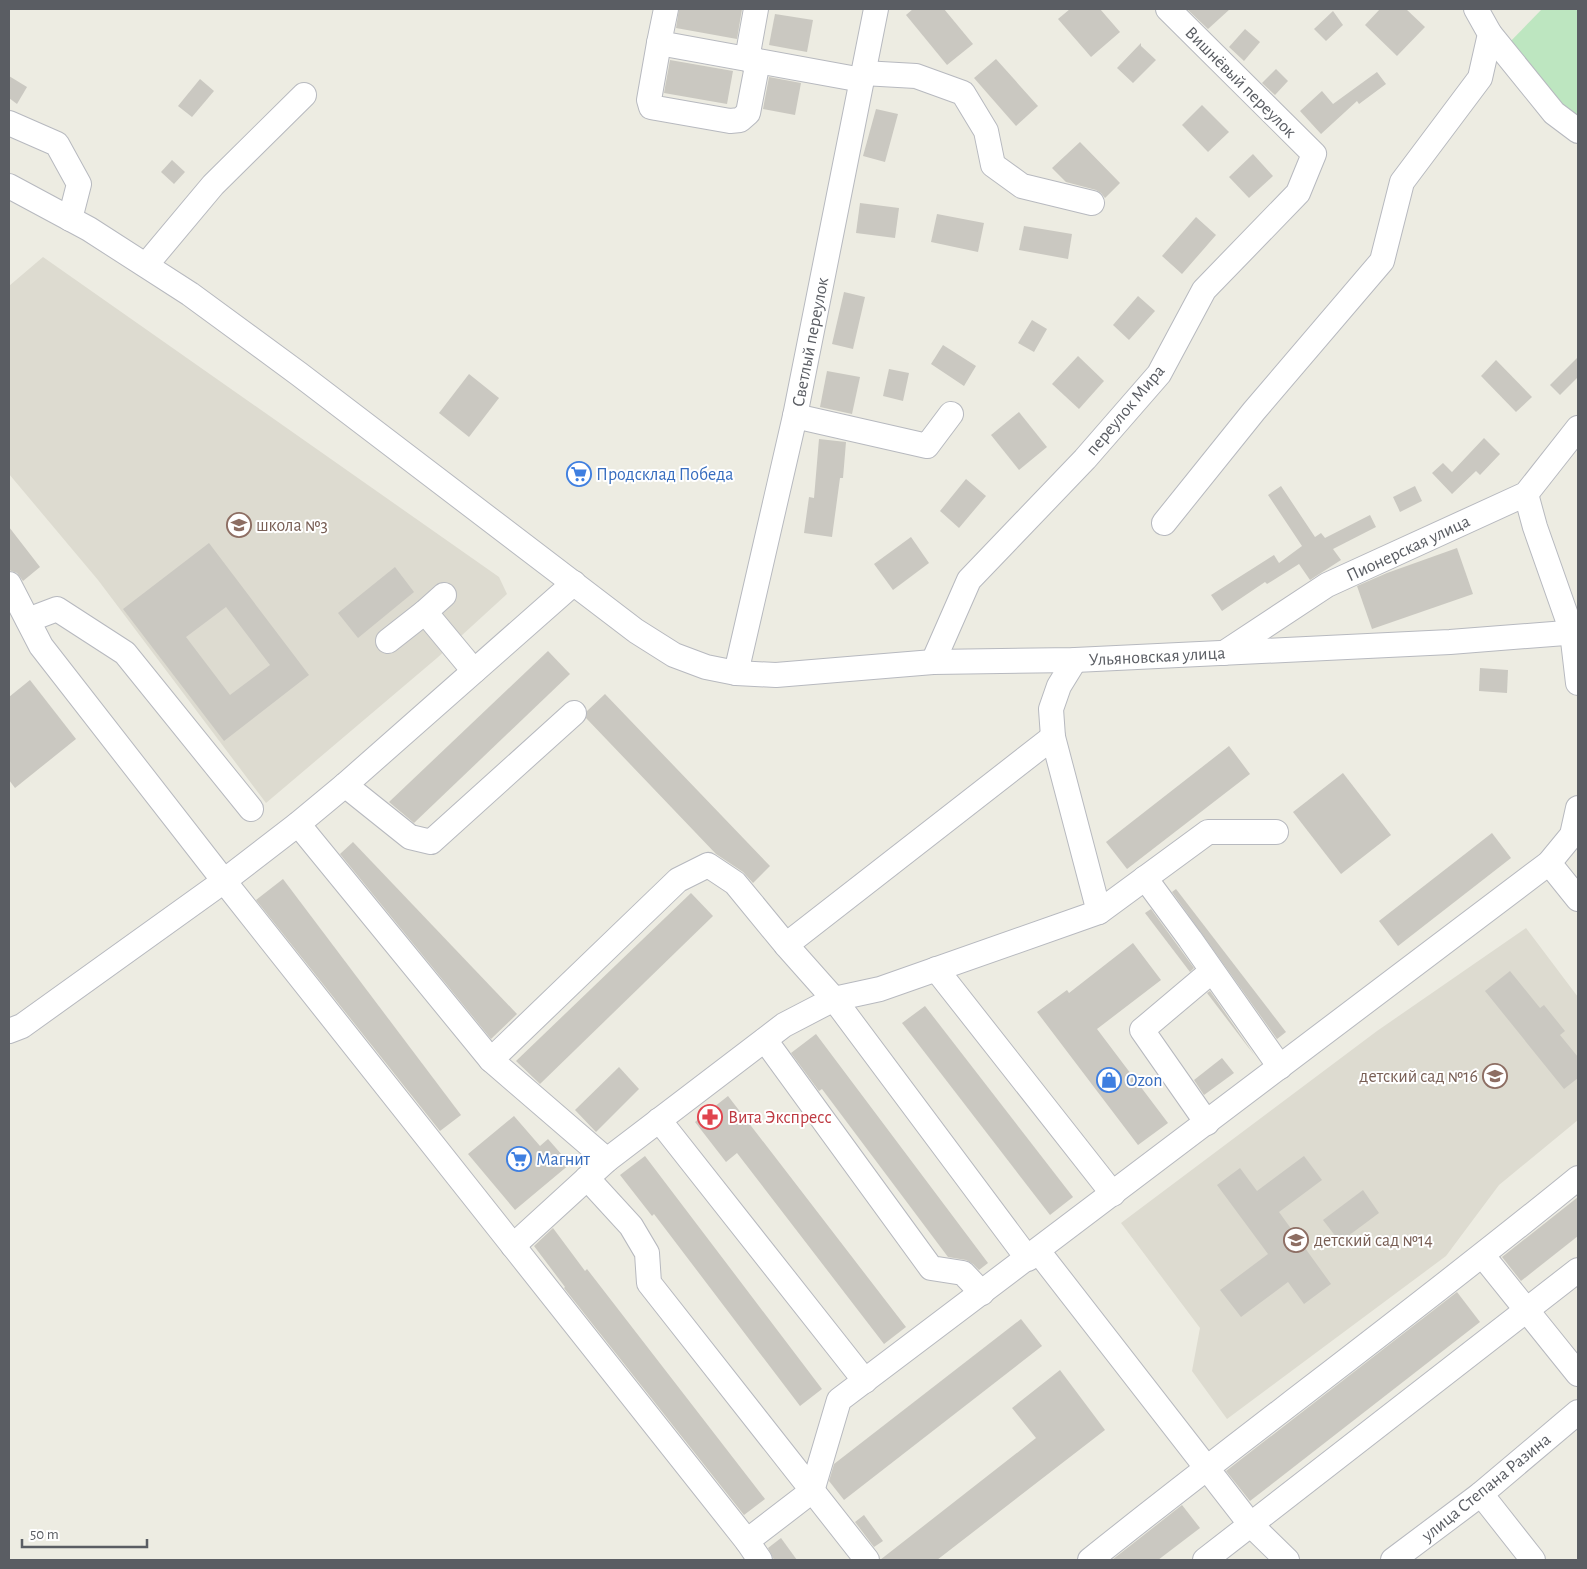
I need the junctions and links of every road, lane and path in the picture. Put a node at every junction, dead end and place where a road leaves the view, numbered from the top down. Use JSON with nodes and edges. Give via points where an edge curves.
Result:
{"nodes":[{"id":1,"x":666,"y":9,"type":"edge"},
{"id":2,"x":756,"y":9,"type":"edge"},
{"id":3,"x":876,"y":9,"type":"edge"},
{"id":4,"x":1168,"y":9,"type":"edge"},
{"id":5,"x":1476,"y":9,"type":"edge"},
{"id":6,"x":1490,"y":34,"type":"junction"},
{"id":7,"x":659,"y":43,"type":"junction"},
{"id":8,"x":753,"y":60,"type":"junction"},
{"id":9,"x":863,"y":77,"type":"junction"},
{"id":10,"x":304,"y":95,"type":"dead end"},
{"id":11,"x":9,"y":123,"type":"edge"},
{"id":12,"x":1578,"y":131,"type":"edge"},
{"id":13,"x":1314,"y":154,"type":"joint"},
{"id":14,"x":9,"y":186,"type":"edge"},
{"id":15,"x":1092,"y":203,"type":"dead end"},
{"id":16,"x":70,"y":218,"type":"junction"},
{"id":17,"x":146,"y":265,"type":"junction"},
{"id":18,"x":951,"y":414,"type":"dead end"},
{"id":19,"x":795,"y":416,"type":"junction"},
{"id":20,"x":1578,"y":428,"type":"edge"},
{"id":21,"x":1526,"y":494,"type":"junction"},
{"id":22,"x":1164,"y":523,"type":"dead end"},
{"id":23,"x":574,"y":583,"type":"junction"},
{"id":24,"x":9,"y":584,"type":"edge"},
{"id":25,"x":444,"y":595,"type":"dead end"},
{"id":26,"x":425,"y":612,"type":"junction"},
{"id":27,"x":28,"y":620,"type":"junction"},
{"id":28,"x":1575,"y":632,"type":"edge"},
{"id":29,"x":388,"y":641,"type":"dead end"},
{"id":30,"x":1224,"y":653,"type":"junction"},
{"id":31,"x":1075,"y":660,"type":"junction"},
{"id":32,"x":933,"y":662,"type":"junction"},
{"id":33,"x":474,"y":672,"type":"junction"},
{"id":34,"x":736,"y":673,"type":"junction"},
{"id":35,"x":1578,"y":683,"type":"edge"},
{"id":36,"x":574,"y":713,"type":"dead end"},
{"id":37,"x":1053,"y":737,"type":"junction"},
{"id":38,"x":345,"y":785,"type":"junction"},
{"id":39,"x":1578,"y":808,"type":"edge"},
{"id":40,"x":251,"y":809,"type":"dead end"},
{"id":41,"x":298,"y":824,"type":"junction"},
{"id":42,"x":1276,"y":832,"type":"dead end"},
{"id":43,"x":1575,"y":836,"type":"edge"},
{"id":44,"x":1549,"y":863,"type":"junction"},
{"id":45,"x":1145,"y":878,"type":"junction"},
{"id":46,"x":224,"y":881,"type":"junction"},
{"id":47,"x":1578,"y":899,"type":"edge"},
{"id":48,"x":1099,"y":912,"type":"junction"},
{"id":49,"x":786,"y":945,"type":"junction"},
{"id":50,"x":936,"y":969,"type":"junction"},
{"id":51,"x":1212,"y":971,"type":"junction"},
{"id":52,"x":834,"y":999,"type":"junction"},
{"id":53,"x":9,"y":1031,"type":"edge"},
{"id":54,"x":765,"y":1040,"type":"junction"},
{"id":55,"x":491,"y":1060,"type":"junction"},
{"id":56,"x":1280,"y":1067,"type":"junction"},
{"id":57,"x":659,"y":1120,"type":"junction"},
{"id":58,"x":1207,"y":1123,"type":"junction"},
{"id":59,"x":607,"y":1160,"type":"junction"},
{"id":60,"x":586,"y":1178,"type":"junction"},
{"id":61,"x":1578,"y":1178,"type":"edge"},
{"id":62,"x":1112,"y":1194,"type":"junction"},
{"id":63,"x":514,"y":1246,"type":"junction"},
{"id":64,"x":1033,"y":1255,"type":"junction"},
{"id":65,"x":1482,"y":1256,"type":"junction"},
{"id":66,"x":1578,"y":1270,"type":"edge"},
{"id":67,"x":982,"y":1293,"type":"junction"},
{"id":68,"x":1526,"y":1310,"type":"junction"},
{"id":69,"x":1578,"y":1374,"type":"edge"},
{"id":70,"x":865,"y":1381,"type":"junction"},
{"id":71,"x":1578,"y":1412,"type":"edge"},
{"id":72,"x":1207,"y":1467,"type":"junction"},
{"id":73,"x":812,"y":1491,"type":"junction"},
{"id":74,"x":1481,"y":1494,"type":"junction"},
{"id":75,"x":1251,"y":1525,"type":"junction"},
{"id":76,"x":747,"y":1541,"type":"junction"},
{"id":77,"x":760,"y":1560,"type":"edge"},
{"id":78,"x":867,"y":1560,"type":"edge"},
{"id":79,"x":1090,"y":1560,"type":"edge"},
{"id":80,"x":1205,"y":1560,"type":"edge"},
{"id":81,"x":1287,"y":1560,"type":"edge"},
{"id":82,"x":1393,"y":1560,"type":"edge"},
{"id":83,"x":1533,"y":1560,"type":"edge"}],
"edges":[{"from":1,"to":7,"type":"street"},
{"from":2,"to":8,"type":"street"},
{"from":3,"to":9,"type":"street","name":"Светлый переулок"},
{"from":4,"to":13,"type":"street","name":"Вишнёвый переулок"},
{"from":5,"to":6,"type":"street"},
{"from":6,"to":12,"type":"street","via":[[1554,113]]},
{"from":6,"to":22,"type":"street","via":[[1480,78],[1402,182],[1382,261]]},
{"from":7,"to":8,"type":"street"},
{"from":7,"to":8,"type":"street","via":[[649,100],[656,108],[740,120],[748,113]]},
{"from":8,"to":9,"type":"street"},
{"from":9,"to":15,"type":"street","via":[[916,76],[962,93],[986,131],[993,165],[1022,186]]},
{"from":9,"to":19,"type":"street","name":"Светлый переулок"},
{"from":10,"to":17,"type":"street","via":[[213,185]]},
{"from":11,"to":16,"type":"street","via":[[57,144],[80,184]]},
{"from":13,"to":32,"type":"street","name":"переулок Мира","via":[[1298,192],[1204,290],[1159,374],[1085,460],[969,580]]},
{"from":14,"to":16,"type":"street","name":"Ульяновская улица"},
{"from":16,"to":17,"type":"street","name":"Ульяновская улица"},
{"from":17,"to":23,"type":"street","name":"Ульяновская улица","via":[[299,374]]},
{"from":18,"to":19,"type":"street","via":[[927,446]]},
{"from":19,"to":34,"type":"street","name":"Светлый переулок"},
{"from":20,"to":21,"type":"street","name":"Пионерская улица"},
{"from":21,"to":28,"type":"street","via":[[1535,527]]},
{"from":21,"to":30,"type":"street","name":"Пионерская улица","via":[[1327,585]]},
{"from":23,"to":33,"type":"street"},
{"from":23,"to":34,"type":"street","name":"Ульяновская улица","via":[[636,631],[674,655],[706,667]]},
{"from":24,"to":27,"type":"street"},
{"from":25,"to":26,"type":"street"},
{"from":26,"to":29,"type":"street"},
{"from":26,"to":33,"type":"street"},
{"from":27,"to":40,"type":"street","via":[[57,609],[125,653]]},
{"from":27,"to":46,"type":"street","via":[[41,646]]},
{"from":28,"to":30,"type":"street","name":"Ульяновская улица","via":[[1450,642]]},
{"from":28,"to":35,"type":"street"},
{"from":30,"to":31,"type":"street","name":"Ульяновская улица"},
{"from":31,"to":32,"type":"street","name":"Ульяновская улица"},
{"from":31,"to":37,"type":"street","via":[[1058,686],[1051,709]]},
{"from":32,"to":34,"type":"street","name":"Ульяновская улица","via":[[776,675]]},
{"from":33,"to":38,"type":"street"},
{"from":36,"to":38,"type":"street","via":[[431,842],[410,837]]},
{"from":37,"to":48,"type":"street"},
{"from":37,"to":49,"type":"street"},
{"from":38,"to":41,"type":"street"},
{"from":39,"to":43,"type":"street"},
{"from":41,"to":46,"type":"street"},
{"from":41,"to":55,"type":"street"},
{"from":42,"to":45,"type":"street","via":[[1208,832]]},
{"from":43,"to":44,"type":"street"},
{"from":44,"to":47,"type":"street"},
{"from":44,"to":56,"type":"street"},
{"from":45,"to":48,"type":"street"},
{"from":45,"to":51,"type":"street"},
{"from":46,"to":53,"type":"street","via":[[22,1026]]},
{"from":46,"to":63,"type":"street"},
{"from":48,"to":50,"type":"street"},
{"from":49,"to":52,"type":"street"},
{"from":49,"to":55,"type":"street","via":[[735,883],[708,865],[678,880]]},
{"from":50,"to":52,"type":"street","via":[[880,989]]},
{"from":50,"to":62,"type":"street"},
{"from":51,"to":56,"type":"street"},
{"from":51,"to":58,"type":"street","via":[[1142,1030]]},
{"from":52,"to":54,"type":"street","via":[[784,1025]]},
{"from":52,"to":64,"type":"street"},
{"from":54,"to":57,"type":"street"},
{"from":54,"to":67,"type":"street","via":[[931,1268],[963,1273]]},
{"from":55,"to":59,"type":"street"},
{"from":56,"to":58,"type":"street"},
{"from":57,"to":59,"type":"street"},
{"from":57,"to":70,"type":"street"},
{"from":58,"to":62,"type":"street"},
{"from":59,"to":60,"type":"street"},
{"from":60,"to":63,"type":"street"},
{"from":60,"to":73,"type":"street","via":[[631,1226],[643,1246],[647,1253],[649,1283]]},
{"from":61,"to":65,"type":"street"},
{"from":62,"to":64,"type":"street"},
{"from":63,"to":76,"type":"street"},
{"from":64,"to":67,"type":"street"},
{"from":64,"to":72,"type":"street"},
{"from":65,"to":68,"type":"street"},
{"from":65,"to":72,"type":"street"},
{"from":66,"to":68,"type":"street"},
{"from":67,"to":70,"type":"street"},
{"from":68,"to":69,"type":"street"},
{"from":68,"to":75,"type":"street"},
{"from":70,"to":73,"type":"street","via":[[839,1400]]},
{"from":71,"to":74,"type":"street","name":"улица Степана Разина"},
{"from":72,"to":75,"type":"street"},
{"from":72,"to":79,"type":"street"},
{"from":73,"to":76,"type":"street"},
{"from":73,"to":78,"type":"street"},
{"from":74,"to":82,"type":"street","name":"улица Степана Разина"},
{"from":74,"to":83,"type":"street"},
{"from":75,"to":80,"type":"street"},
{"from":75,"to":81,"type":"street"},
{"from":76,"to":77,"type":"street"}]}
